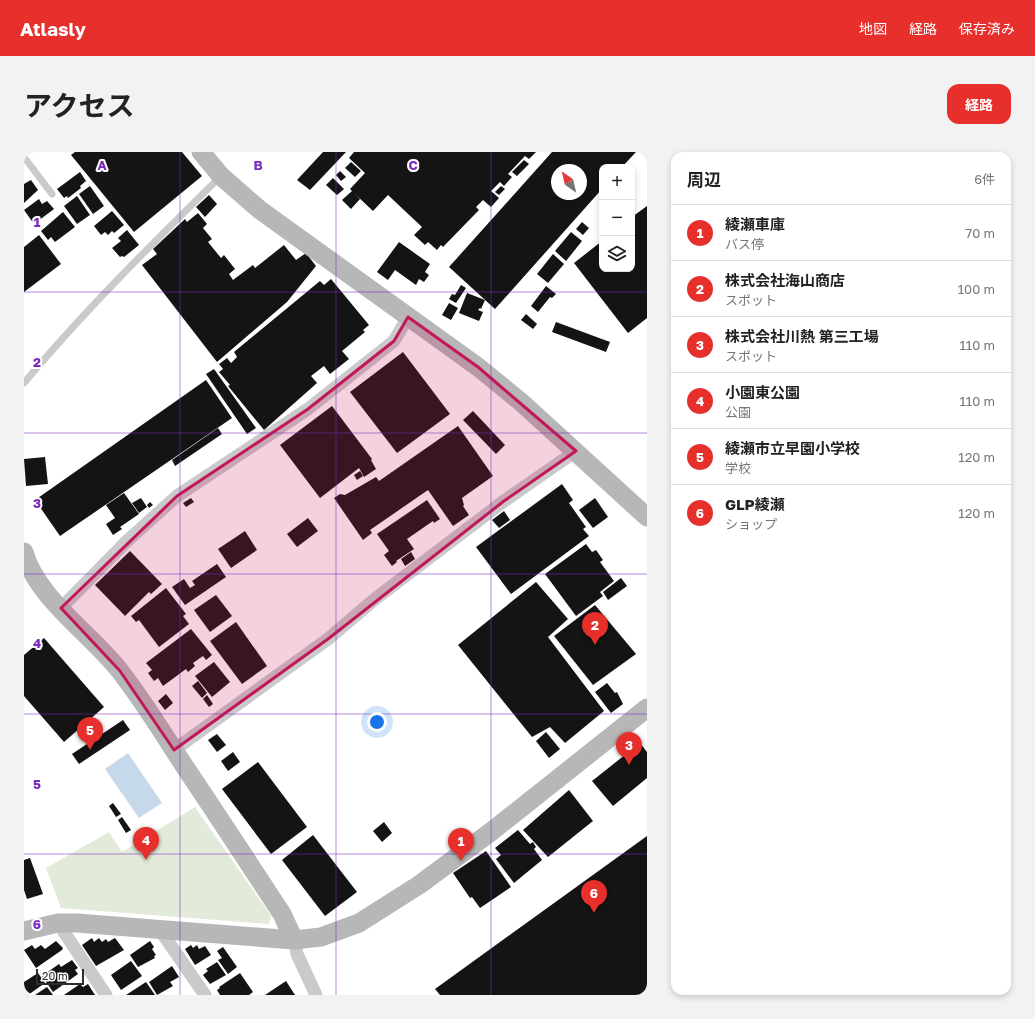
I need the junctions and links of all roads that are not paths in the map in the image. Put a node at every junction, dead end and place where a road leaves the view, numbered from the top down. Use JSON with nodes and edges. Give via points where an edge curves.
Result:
{"nodes":[{"id":1,"x":207,"y":156,"type":"edge"},
{"id":2,"x":24,"y":157,"type":"edge"},
{"id":3,"x":221,"y":176,"type":"junction"},
{"id":4,"x":52,"y":194,"type":"dead end"},
{"id":5,"x":408,"y":317,"type":"junction"},
{"id":6,"x":24,"y":383,"type":"edge"},
{"id":7,"x":576,"y":451,"type":"junction"},
{"id":8,"x":647,"y":517,"type":"edge"},
{"id":9,"x":24,"y":552,"type":"edge"},
{"id":10,"x":61,"y":608,"type":"junction"},
{"id":11,"x":647,"y":708,"type":"edge"},
{"id":12,"x":174,"y":750,"type":"junction"},
{"id":13,"x":58,"y":924,"type":"junction"},
{"id":14,"x":160,"y":930,"type":"junction"},
{"id":15,"x":24,"y":931,"type":"edge"},
{"id":16,"x":294,"y":940,"type":"junction"},
{"id":17,"x":106,"y":995,"type":"edge"},
{"id":18,"x":205,"y":995,"type":"edge"},
{"id":19,"x":316,"y":995,"type":"edge"}],
"edges":[{"from":1,"to":3,"type":"street"},
{"from":2,"to":4,"type":"lane"},
{"from":3,"to":5,"type":"street","via":[[266,215]]},
{"from":3,"to":6,"type":"lane","via":[[107,289]]},
{"from":5,"to":7,"type":"street","via":[[478,367]]},
{"from":5,"to":10,"type":"street","via":[[394,341],[314,404],[177,496],[127,541]]},
{"from":7,"to":8,"type":"street"},
{"from":7,"to":12,"type":"street","via":[[375,599],[328,639]]},
{"from":9,"to":10,"type":"street","via":[[42,589]]},
{"from":10,"to":12,"type":"street","via":[[120,671]]},
{"from":11,"to":16,"type":"street","via":[[487,835],[419,885],[359,923],[321,937]]},
{"from":12,"to":16,"type":"street","via":[[282,914]]},
{"from":13,"to":14,"type":"street","via":[[77,923]]},
{"from":13,"to":15,"type":"street"},
{"from":13,"to":17,"type":"street"},
{"from":14,"to":16,"type":"street"},
{"from":14,"to":18,"type":"street"},
{"from":16,"to":19,"type":"street","via":[[297,954]]}]}
